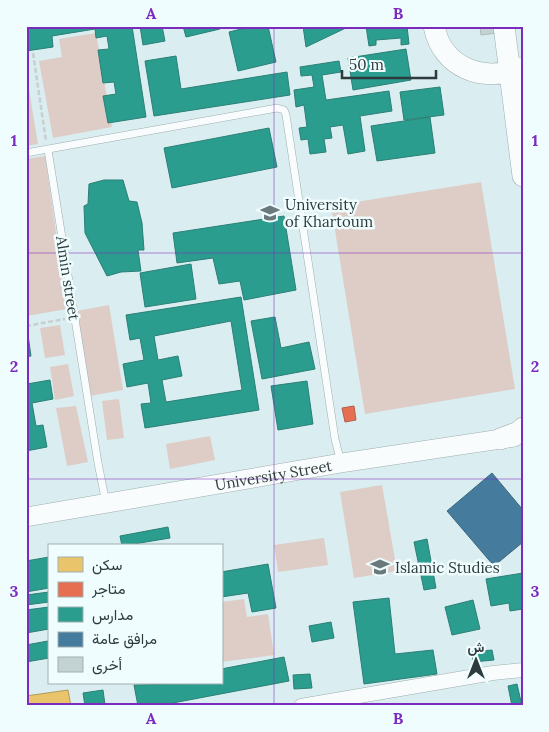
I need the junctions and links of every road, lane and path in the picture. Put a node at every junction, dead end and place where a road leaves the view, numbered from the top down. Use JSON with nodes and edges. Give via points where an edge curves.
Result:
{"nodes":[{"id":1,"x":434,"y":26,"type":"edge"},
{"id":2,"x":504,"y":26,"type":"edge"},
{"id":3,"x":515,"y":26,"type":"edge"},
{"id":4,"x":33,"y":54,"type":"dead end"},
{"id":5,"x":518,"y":76,"type":"edge"},
{"id":6,"x":48,"y":150,"type":"junction"},
{"id":7,"x":26,"y":153,"type":"edge"},
{"id":8,"x":523,"y":176,"type":"edge"},
{"id":9,"x":74,"y":317,"type":"junction"},
{"id":10,"x":26,"y":326,"type":"edge"},
{"id":11,"x":523,"y":428,"type":"edge"},
{"id":12,"x":523,"y":436,"type":"edge"},
{"id":13,"x":500,"y":439,"type":"junction"},
{"id":14,"x":341,"y":463,"type":"junction"},
{"id":15,"x":106,"y":503,"type":"junction"},
{"id":16,"x":26,"y":517,"type":"edge"},
{"id":17,"x":523,"y":670,"type":"edge"},
{"id":18,"x":301,"y":706,"type":"edge"}],
"edges":[{"from":1,"to":5,"type":"main road","via":[[442,48],[457,63],[478,73]]},
{"from":2,"to":5,"type":"main road"},
{"from":3,"to":5,"type":"main road"},
{"from":4,"to":6,"type":"path"},
{"from":5,"to":8,"type":"main road"},
{"from":6,"to":7,"type":"lane"},
{"from":6,"to":9,"type":"lane","name":"Almin street"},
{"from":6,"to":14,"type":"lane","via":[[277,108],[284,110]]},
{"from":9,"to":10,"type":"path"},
{"from":9,"to":15,"type":"lane","name":"Almin street"},
{"from":11,"to":13,"type":"main road"},
{"from":12,"to":13,"type":"main road","name":"University Street"},
{"from":13,"to":14,"type":"main road","name":"University Street"},
{"from":14,"to":15,"type":"main road","name":"University Street"},
{"from":15,"to":16,"type":"main road","name":"University Street"},
{"from":17,"to":18,"type":"street"}]}
